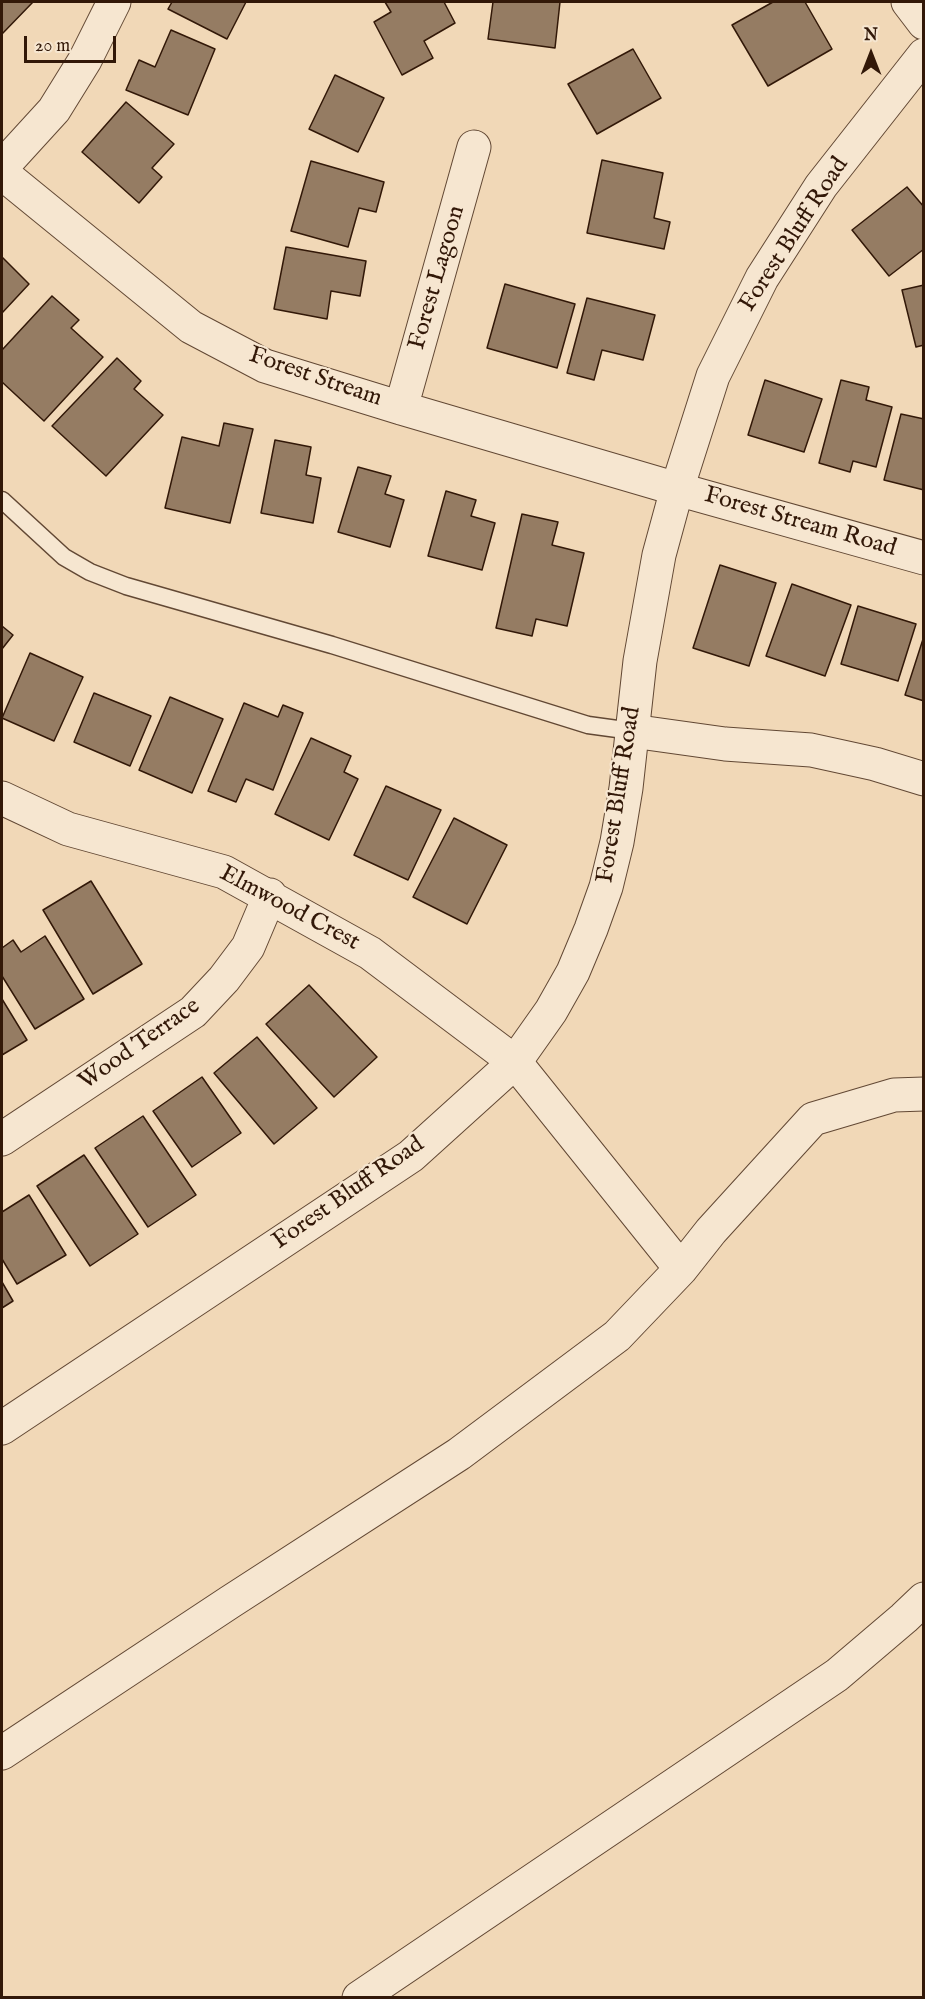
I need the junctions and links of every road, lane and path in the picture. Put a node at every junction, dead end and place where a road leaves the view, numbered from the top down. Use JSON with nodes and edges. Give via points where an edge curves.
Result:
{"nodes":[{"id":1,"x":114,"y":2,"type":"edge"},
{"id":2,"x":908,"y":2,"type":"edge"},
{"id":3,"x":924,"y":23,"type":"edge"},
{"id":4,"x":924,"y":55,"type":"edge"},
{"id":5,"x":474,"y":147,"type":"dead end"},
{"id":6,"x":2,"y":167,"type":"edge"},
{"id":7,"x":2,"y":173,"type":"edge"},
{"id":8,"x":401,"y":408,"type":"junction"},
{"id":9,"x":677,"y":489,"type":"junction"},
{"id":10,"x":2,"y":500,"type":"edge"},
{"id":11,"x":924,"y":558,"type":"edge"},
{"id":12,"x":632,"y":731,"type":"junction"},
{"id":13,"x":924,"y":779,"type":"edge"},
{"id":14,"x":2,"y":798,"type":"edge"},
{"id":15,"x":270,"y":895,"type":"junction"},
{"id":16,"x":515,"y":1062,"type":"junction"},
{"id":17,"x":924,"y":1094,"type":"edge"},
{"id":18,"x":2,"y":1139,"type":"edge"},
{"id":19,"x":681,"y":1269,"type":"junction"},
{"id":20,"x":2,"y":1428,"type":"edge"},
{"id":21,"x":924,"y":1599,"type":"edge"},
{"id":22,"x":2,"y":1754,"type":"edge"},
{"id":23,"x":358,"y":1998,"type":"edge"}],
"edges":[{"from":1,"to":6,"type":"street","via":[[54,110]]},
{"from":2,"to":3,"type":"street"},
{"from":4,"to":9,"type":"street","name":"Forest Bluff Road","via":[[821,186],[762,278],[713,376]]},
{"from":5,"to":8,"type":"street","name":"Forest Lagoon"},
{"from":7,"to":8,"type":"street","name":"Forest Stream","via":[[191,327],[265,366]]},
{"from":8,"to":9,"type":"street","name":"Forest Stream"},
{"from":9,"to":11,"type":"street","name":"Forest Stream Road"},
{"from":9,"to":12,"type":"street","name":"Forest Bluff Road","via":[[659,555]]},
{"from":10,"to":12,"type":"lane","via":[[64,557],[126,586],[588,725]]},
{"from":12,"to":13,"type":"street","via":[[725,744],[811,750]]},
{"from":12,"to":16,"type":"street","name":"Forest Bluff Road","via":[[617,842],[595,919],[573,972]]},
{"from":14,"to":15,"type":"street","name":"Elmwood Crest","via":[[68,829],[224,872]]},
{"from":15,"to":16,"type":"street","name":"Elmwood Crest","via":[[370,953]]},
{"from":15,"to":18,"type":"street","name":"Wood Terrace","via":[[248,946],[193,1012]]},
{"from":16,"to":19,"type":"street","name":"Elmwood Crest"},
{"from":16,"to":20,"type":"street","name":"Forest Bluff Road","via":[[411,1155]]},
{"from":17,"to":19,"type":"street","via":[[894,1095],[813,1119]]},
{"from":19,"to":22,"type":"street","via":[[617,1336],[459,1454]]},
{"from":21,"to":23,"type":"street","via":[[837,1675]]}]}
